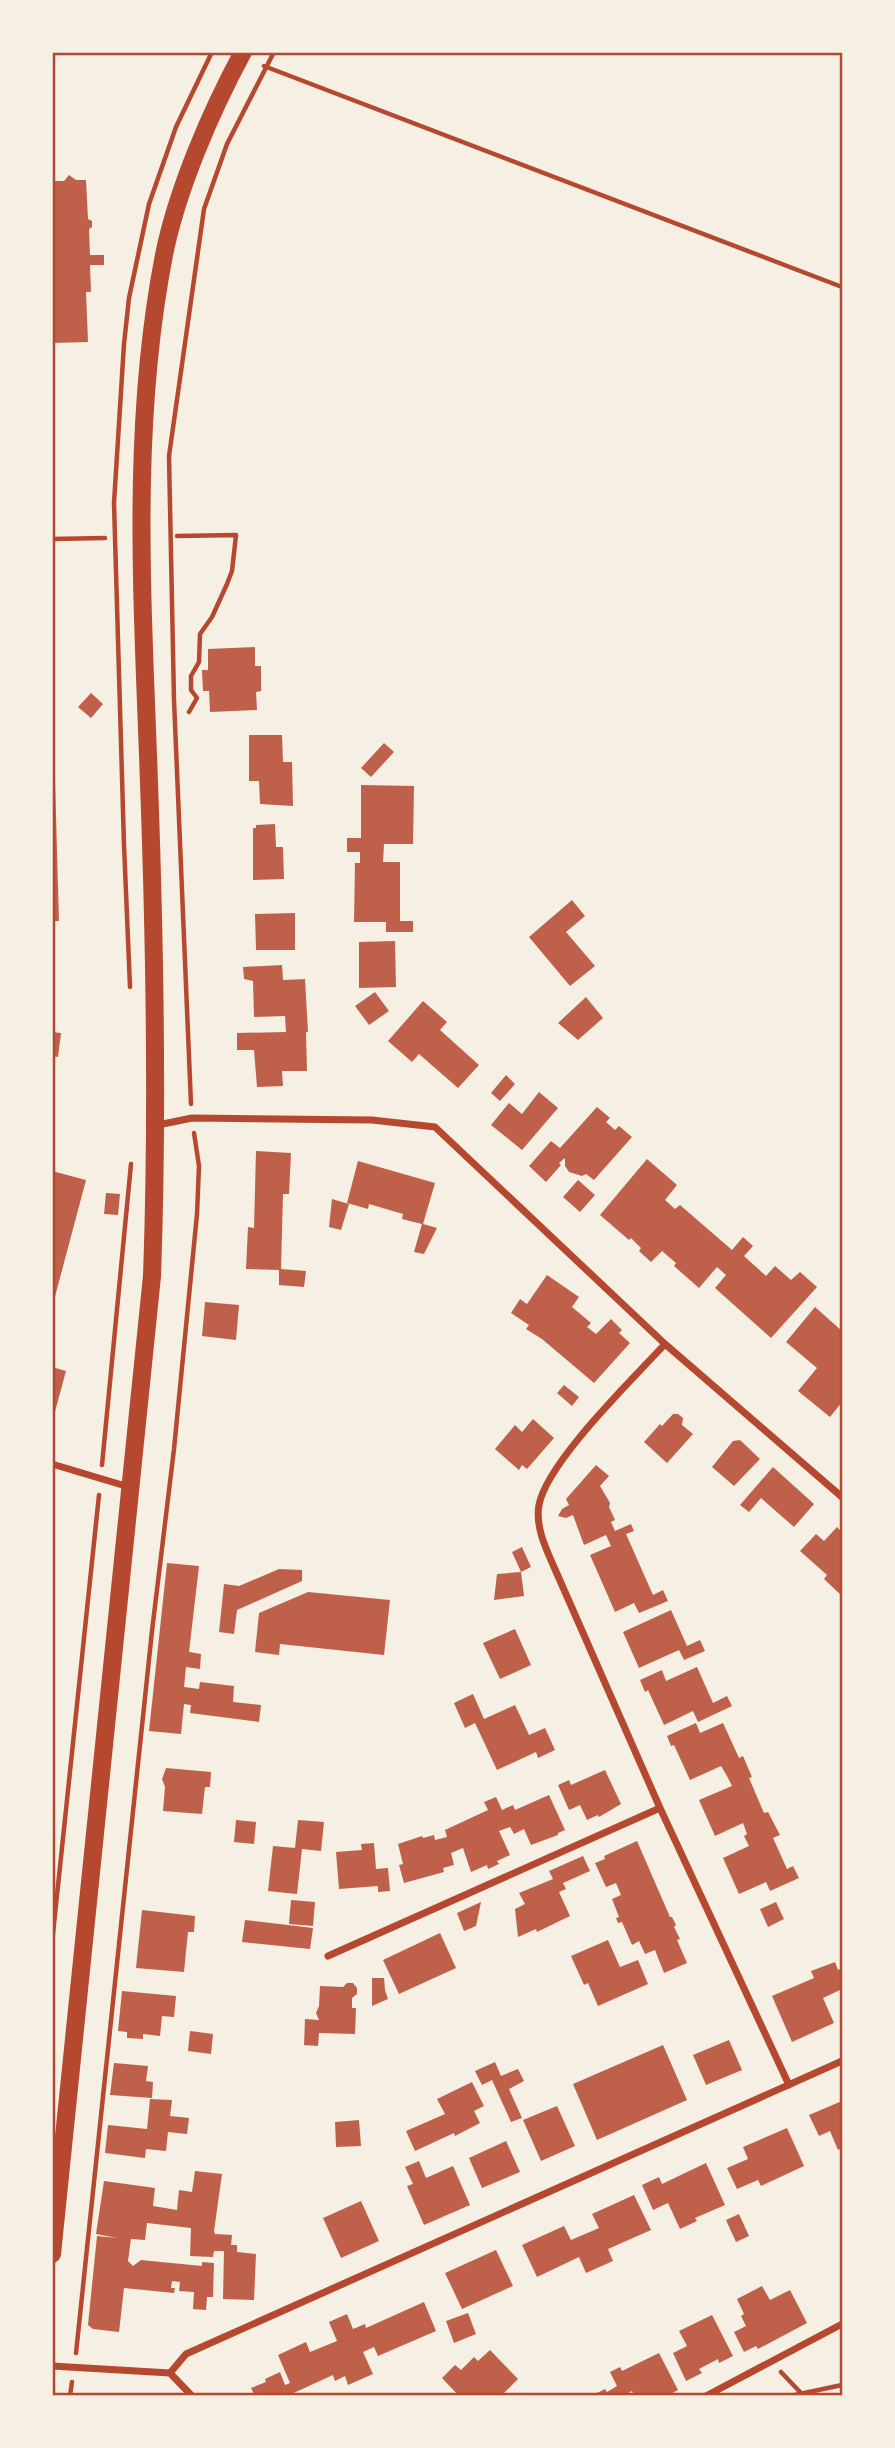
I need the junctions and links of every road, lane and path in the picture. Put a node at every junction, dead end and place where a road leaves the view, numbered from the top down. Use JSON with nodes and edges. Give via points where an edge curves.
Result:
{"nodes":[{"id":1,"x":274,"y":52,"type":"edge"},
{"id":2,"x":242,"y":55,"type":"edge"},
{"id":3,"x":266,"y":67,"type":"junction"},
{"id":4,"x":842,"y":287,"type":"edge"},
{"id":5,"x":177,"y":536,"type":"dead end"},
{"id":6,"x":105,"y":538,"type":"dead end"},
{"id":7,"x":52,"y":539,"type":"edge"},
{"id":8,"x":189,"y":712,"type":"dead end"},
{"id":9,"x":192,"y":1118,"type":"junction"},
{"id":10,"x":157,"y":1125,"type":"junction"},
{"id":11,"x":121,"y":1272,"type":"dead end"},
{"id":12,"x":665,"y":1344,"type":"junction"},
{"id":13,"x":52,"y":1464,"type":"edge"},
{"id":14,"x":101,"y":1479,"type":"junction"},
{"id":15,"x":131,"y":1488,"type":"junction"},
{"id":16,"x":842,"y":1497,"type":"edge"},
{"id":17,"x":660,"y":1808,"type":"junction"},
{"id":18,"x":52,"y":1943,"type":"edge"},
{"id":19,"x":328,"y":1956,"type":"dead end"},
{"id":20,"x":842,"y":2061,"type":"edge"},
{"id":21,"x":789,"y":2085,"type":"junction"},
{"id":22,"x":52,"y":2254,"type":"edge"},
{"id":23,"x":842,"y":2324,"type":"edge"},
{"id":24,"x":770,"y":2361,"type":"junction"},
{"id":25,"x":52,"y":2366,"type":"edge"},
{"id":26,"x":74,"y":2366,"type":"junction"},
{"id":27,"x":170,"y":2373,"type":"junction"},
{"id":28,"x":842,"y":2385,"type":"edge"},
{"id":29,"x":803,"y":2394,"type":"edge"},
{"id":30,"x":70,"y":2396,"type":"edge"},
{"id":31,"x":192,"y":2396,"type":"edge"},
{"id":32,"x":706,"y":2396,"type":"edge"},
{"id":33,"x":790,"y":2396,"type":"edge"}],
"edges":[{"from":1,"to":3,"type":"path"},
{"from":2,"to":3,"type":"path"},
{"from":2,"to":10,"type":"main road","via":[[189,169],[164,253],[146,387],[140,528]]},
{"from":3,"to":4,"type":"path"},
{"from":3,"to":9,"type":"path","via":[[226,144],[204,209],[169,456]]},
{"from":5,"to":8,"type":"path","via":[[236,535],[232,571],[200,634],[199,662],[191,676],[191,690],[198,698]]},
{"from":6,"to":7,"type":"path"},
{"from":9,"to":10,"type":"street"},
{"from":9,"to":12,"type":"street","via":[[372,1120],[435,1127]]},
{"from":9,"to":26,"type":"path","via":[[199,1166],[197,1214]]},
{"from":10,"to":15,"type":"main road","via":[[152,1281]]},
{"from":11,"to":14,"type":"path"},
{"from":12,"to":16,"type":"street"},
{"from":12,"to":17,"type":"street","via":[[583,1435],[549,1479],[538,1506],[541,1533],[554,1567]]},
{"from":13,"to":14,"type":"street"},
{"from":14,"to":15,"type":"street"},
{"from":14,"to":18,"type":"path"},
{"from":15,"to":22,"type":"main road"},
{"from":17,"to":19,"type":"street"},
{"from":17,"to":21,"type":"street"},
{"from":20,"to":21,"type":"street"},
{"from":21,"to":27,"type":"street","via":[[186,2354]]},
{"from":23,"to":24,"type":"street"},
{"from":24,"to":29,"type":"path"},
{"from":24,"to":32,"type":"street"},
{"from":25,"to":26,"type":"street"},
{"from":26,"to":27,"type":"street"},
{"from":26,"to":30,"type":"path"},
{"from":27,"to":31,"type":"street"},
{"from":28,"to":29,"type":"path"},
{"from":29,"to":33,"type":"path"}]}
